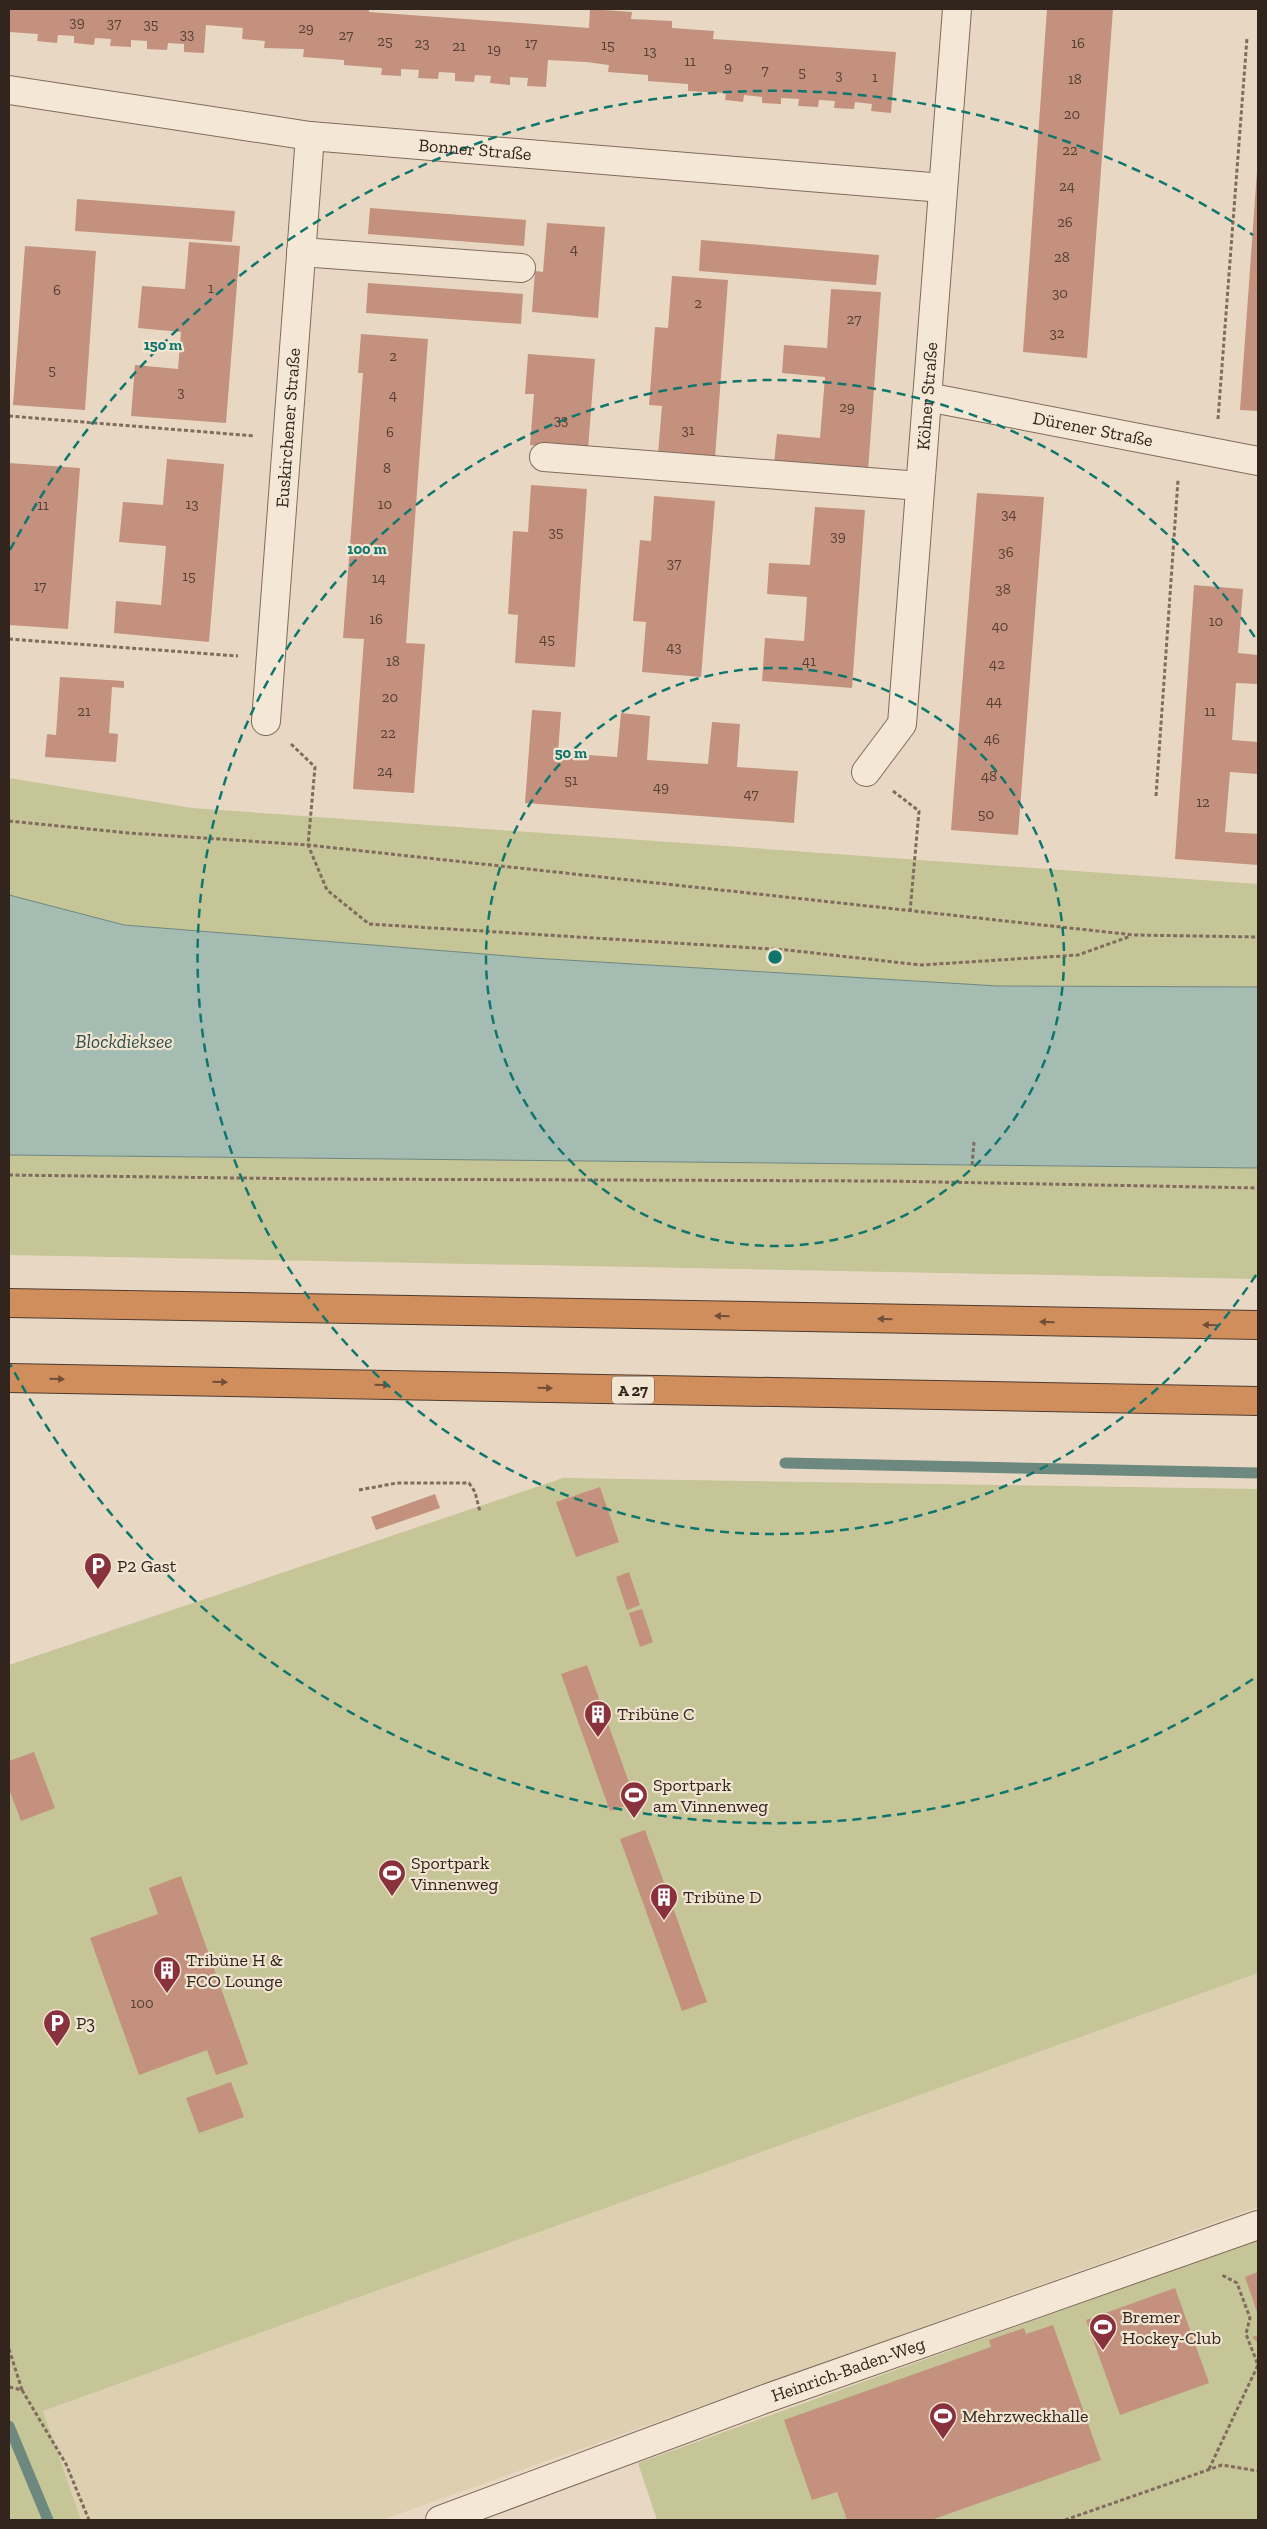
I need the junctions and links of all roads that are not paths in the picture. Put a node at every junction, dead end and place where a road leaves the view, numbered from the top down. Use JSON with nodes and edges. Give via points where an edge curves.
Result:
{"nodes":[{"id":1,"x":957,"y":9,"type":"edge"},
{"id":2,"x":9,"y":90,"type":"edge"},
{"id":3,"x":310,"y":136,"type":"junction"},
{"id":4,"x":943,"y":188,"type":"junction"},
{"id":5,"x":302,"y":252,"type":"junction"},
{"id":6,"x":521,"y":268,"type":"dead end"},
{"id":7,"x":927,"y":397,"type":"junction"},
{"id":8,"x":544,"y":457,"type":"dead end"},
{"id":9,"x":1258,"y":461,"type":"edge"},
{"id":10,"x":920,"y":486,"type":"junction"},
{"id":11,"x":266,"y":721,"type":"road end"},
{"id":12,"x":866,"y":772,"type":"road end"},
{"id":13,"x":9,"y":1303,"type":"edge"},
{"id":14,"x":1258,"y":1325,"type":"edge"},
{"id":15,"x":9,"y":1378,"type":"edge"},
{"id":16,"x":1258,"y":1401,"type":"edge"},
{"id":17,"x":1258,"y":2226,"type":"edge"},
{"id":18,"x":440,"y":2520,"type":"edge"}],
"edges":[{"from":1,"to":4,"type":"street","name":"Kölner Straße"},
{"from":2,"to":3,"type":"street","name":"Bonner Straße"},
{"from":3,"to":4,"type":"street","name":"Bonner Straße"},
{"from":3,"to":5,"type":"street","name":"Euskirchener Straße"},
{"from":4,"to":7,"type":"street","name":"Kölner Straße"},
{"from":5,"to":6,"type":"street"},
{"from":5,"to":11,"type":"street","name":"Euskirchener Straße"},
{"from":7,"to":9,"type":"street","name":"Dürener Straße"},
{"from":7,"to":10,"type":"street","name":"Kölner Straße"},
{"from":8,"to":10,"type":"street"},
{"from":10,"to":12,"type":"street","name":"Kölner Straße","via":[[902,724]]},
{"from":14,"to":13,"type":"highway","one_way":true},
{"from":15,"to":16,"type":"highway","number":"A 27","one_way":true},
{"from":17,"to":18,"type":"street","name":"Heinrich-Baden-Weg","via":[[762,2400]]}]}
